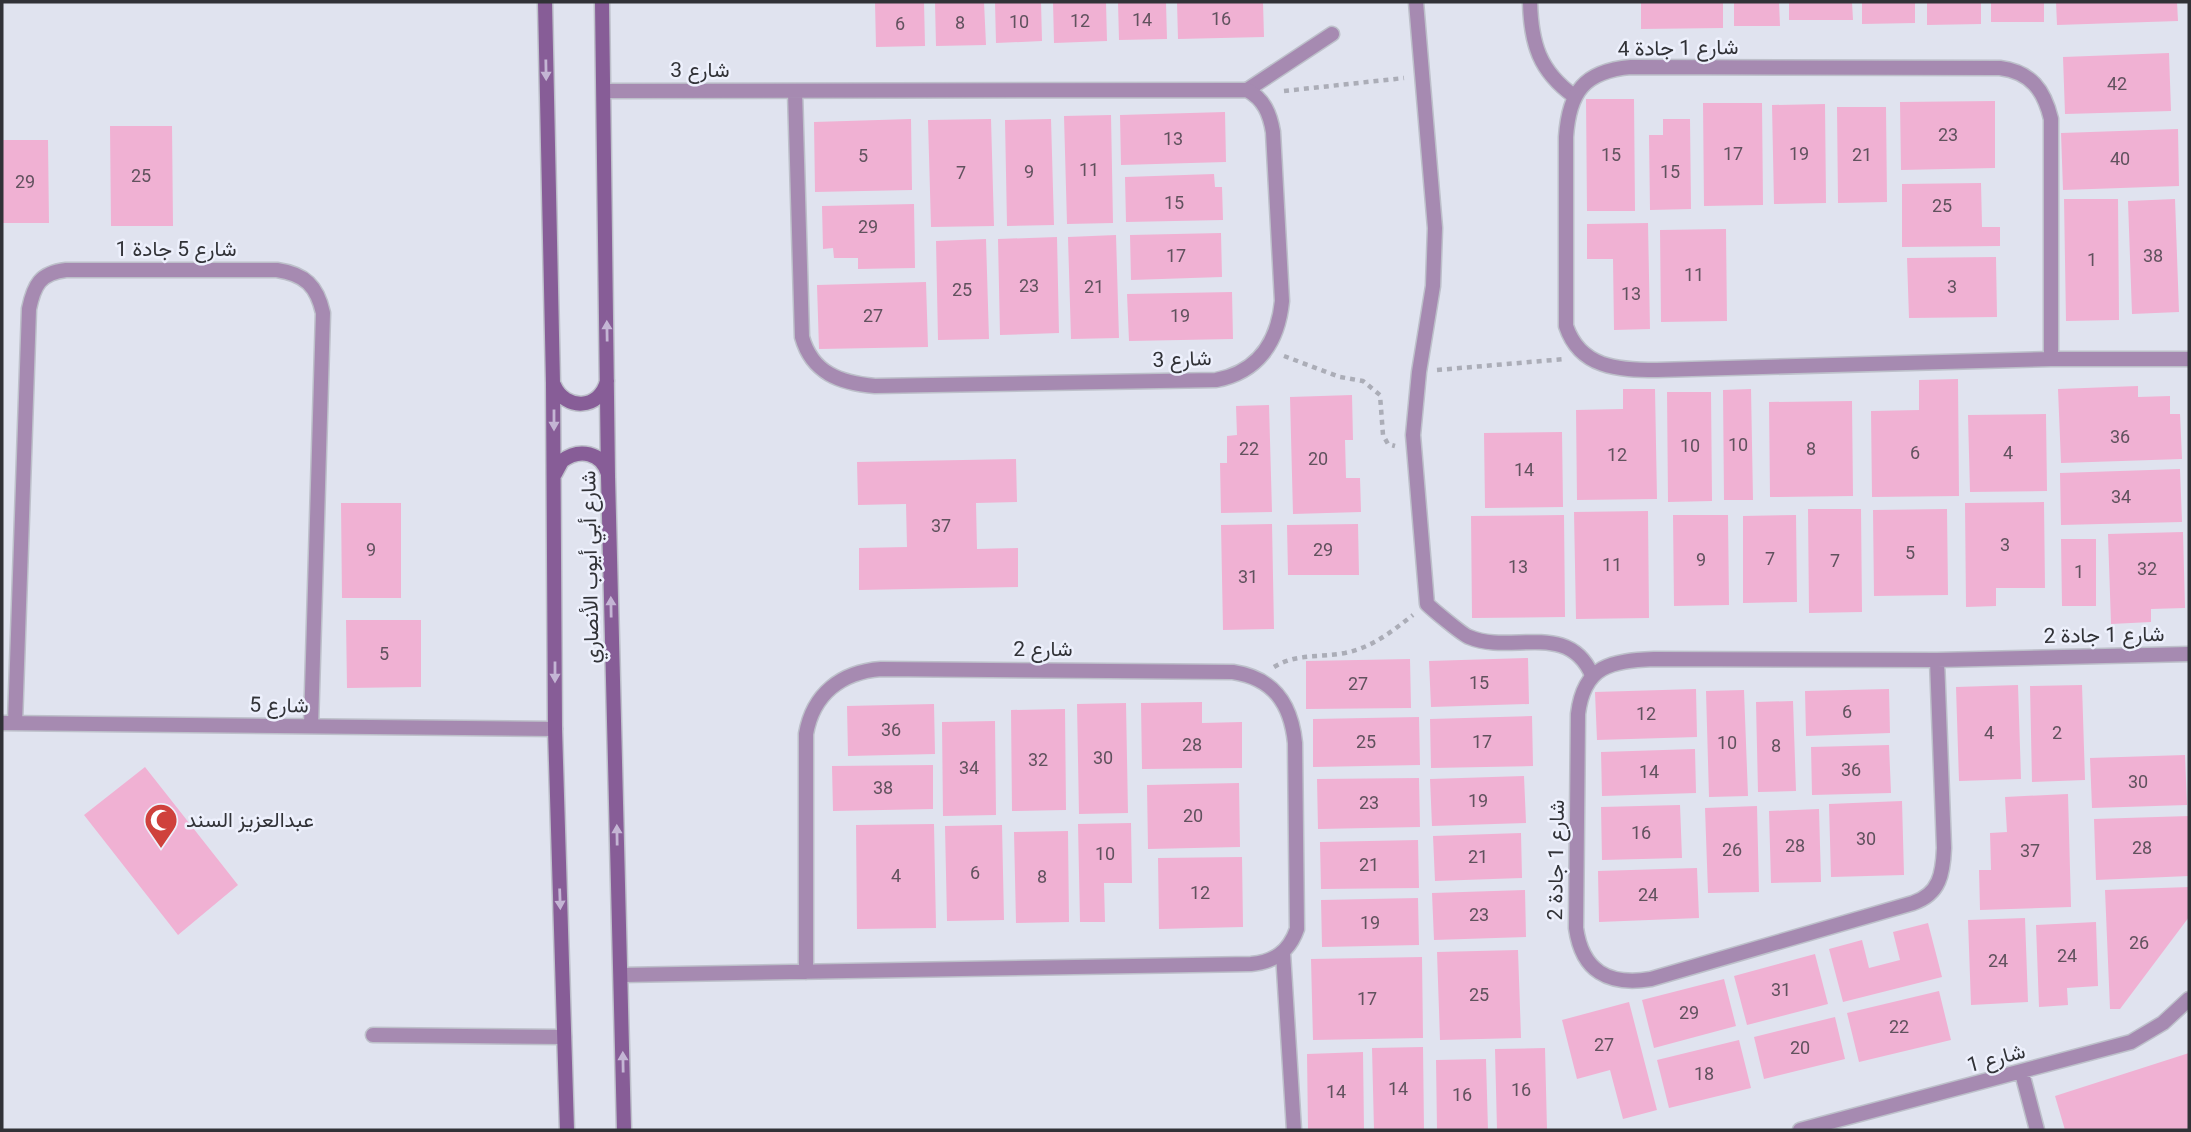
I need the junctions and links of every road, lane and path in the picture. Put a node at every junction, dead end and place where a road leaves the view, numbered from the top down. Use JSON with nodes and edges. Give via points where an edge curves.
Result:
{"nodes":[{"id":1,"x":545,"y":2,"type":"edge"},
{"id":2,"x":601,"y":2,"type":"edge"},
{"id":3,"x":1416,"y":2,"type":"edge"},
{"id":4,"x":1530,"y":2,"type":"edge"},
{"id":5,"x":1332,"y":34,"type":"dead end"},
{"id":6,"x":1422,"y":76,"type":"junction"},
{"id":7,"x":795,"y":90,"type":"junction"},
{"id":8,"x":605,"y":91,"type":"junction"},
{"id":9,"x":1251,"y":92,"type":"junction"},
{"id":10,"x":1574,"y":96,"type":"junction"},
{"id":11,"x":1267,"y":350,"type":"junction"},
{"id":12,"x":1587,"y":357,"type":"junction"},
{"id":13,"x":2051,"y":359,"type":"junction"},
{"id":14,"x":2189,"y":359,"type":"edge"},
{"id":15,"x":1419,"y":372,"type":"junction"},
{"id":16,"x":608,"y":377,"type":"junction"},
{"id":17,"x":553,"y":383,"type":"junction"},
{"id":18,"x":1414,"y":450,"type":"junction"},
{"id":19,"x":608,"y":476,"type":"junction"},
{"id":20,"x":554,"y":481,"type":"junction"},
{"id":21,"x":1427,"y":604,"type":"junction"},
{"id":22,"x":2189,"y":654,"type":"edge"},
{"id":23,"x":1937,"y":660,"type":"junction"},
{"id":24,"x":1592,"y":675,"type":"junction"},
{"id":25,"x":1256,"y":677,"type":"junction"},
{"id":26,"x":8,"y":723,"type":"edge"},
{"id":27,"x":311,"y":726,"type":"junction"},
{"id":28,"x":555,"y":729,"type":"junction"},
{"id":29,"x":1283,"y":953,"type":"junction"},
{"id":30,"x":806,"y":972,"type":"junction"},
{"id":31,"x":621,"y":975,"type":"junction"},
{"id":32,"x":2187,"y":1004,"type":"edge"},
{"id":33,"x":373,"y":1035,"type":"dead end"},
{"id":34,"x":564,"y":1037,"type":"junction"},
{"id":35,"x":2022,"y":1073,"type":"junction"},
{"id":36,"x":567,"y":1130,"type":"edge"},
{"id":37,"x":624,"y":1130,"type":"edge"},
{"id":38,"x":1294,"y":1130,"type":"edge"},
{"id":39,"x":1801,"y":1130,"type":"edge"},
{"id":40,"x":2037,"y":1130,"type":"edge"}],
"edges":[{"from":1,"to":17,"type":"street","name":"شارع أبي أيوب الأنصاري","one_way":true},
{"from":2,"to":8,"type":"street","name":"شارع أبي أيوب الأنصاري"},
{"from":3,"to":6,"type":"street"},
{"from":4,"to":10,"type":"street","via":[[1536,53],[1545,70]]},
{"from":5,"to":9,"type":"street"},
{"from":6,"to":9,"type":"path"},
{"from":6,"to":15,"type":"street","via":[[1435,228],[1430,316]]},
{"from":7,"to":8,"type":"street","name":"شارع 3"},
{"from":7,"to":9,"type":"street","name":"شارع 3"},
{"from":7,"to":11,"type":"street","name":"شارع 3","via":[[802,337],[814,365],[839,380],[875,386],[1216,380],[1244,372]]},
{"from":16,"to":8,"type":"street","name":"شارع أبي أيوب الأنصاري","one_way":true},
{"from":9,"to":11,"type":"street","name":"شارع 3","via":[[1268,110],[1273,132],[1282,301]]},
{"from":10,"to":12,"type":"street","via":[[1566,137],[1564,307],[1570,337]]},
{"from":10,"to":13,"type":"street","name":"شارع 1 جادة 4","via":[[1604,71],[1631,67],[1988,68],[2021,72],[2037,85],[2051,119]]},
{"from":11,"to":18,"type":"path","via":[[1363,381],[1380,394],[1383,435],[1388,444]]},
{"from":12,"to":13,"type":"street","via":[[1621,368],[1657,370]]},
{"from":12,"to":15,"type":"path"},
{"from":13,"to":14,"type":"street"},
{"from":15,"to":18,"type":"street"},
{"from":16,"to":17,"type":"street","via":[[602,394],[579,405],[562,398]]},
{"from":16,"to":19,"type":"street","name":"شارع أبي أيوب الأنصاري"},
{"from":17,"to":20,"type":"street","name":"شارع أبي أيوب الأنصاري","one_way":true},
{"from":18,"to":21,"type":"street"},
{"from":19,"to":20,"type":"street","via":[[597,457],[575,453],[562,461]]},
{"from":31,"to":19,"type":"street","name":"شارع أبي أيوب الأنصاري","one_way":true},
{"from":20,"to":28,"type":"street","name":"شارع أبي أيوب الأنصاري","one_way":true},
{"from":21,"to":24,"type":"street","via":[[1468,637],[1568,648],[1585,660]]},
{"from":21,"to":25,"type":"path","via":[[1377,643],[1345,653],[1290,657]]},
{"from":22,"to":23,"type":"street","name":"شارع 1 جادة 2"},
{"from":23,"to":24,"type":"street","name":"شارع 1 جادة 2","via":[[1654,659],[1612,663]]},
{"from":23,"to":24,"type":"street","name":"شارع 1 جادة 2","via":[[1944,848],[1941,877],[1934,891],[1913,903],[1643,981],[1599,972],[1578,943],[1578,714],[1582,692]]},
{"from":25,"to":29,"type":"street","via":[[1284,701],[1294,732],[1298,918],[1294,939]]},
{"from":25,"to":30,"type":"street","name":"شارع 2","via":[[1233,672],[881,669],[858,672],[836,683],[818,699],[806,734]]},
{"from":26,"to":27,"type":"street","name":"شارع 5"},
{"from":26,"to":27,"type":"street","name":"شارع 5 جادة 1","via":[[29,309],[36,284],[42,276],[66,270],[277,270],[310,282],[323,313]]},
{"from":27,"to":28,"type":"street","name":"شارع 5"},
{"from":28,"to":34,"type":"street","name":"شارع أبي أيوب الأنصاري","one_way":true},
{"from":29,"to":30,"type":"street","via":[[1265,963],[1251,964]]},
{"from":29,"to":38,"type":"street"},
{"from":30,"to":31,"type":"street"},
{"from":37,"to":31,"type":"street","name":"شارع أبي أيوب الأنصاري","one_way":true},
{"from":32,"to":35,"type":"street","name":"شارع 1","via":[[2130,1042]]},
{"from":33,"to":34,"type":"street"},
{"from":34,"to":36,"type":"street","name":"شارع أبي أيوب الأنصاري"},
{"from":35,"to":39,"type":"street","name":"شارع 1"},
{"from":35,"to":40,"type":"street"}]}
